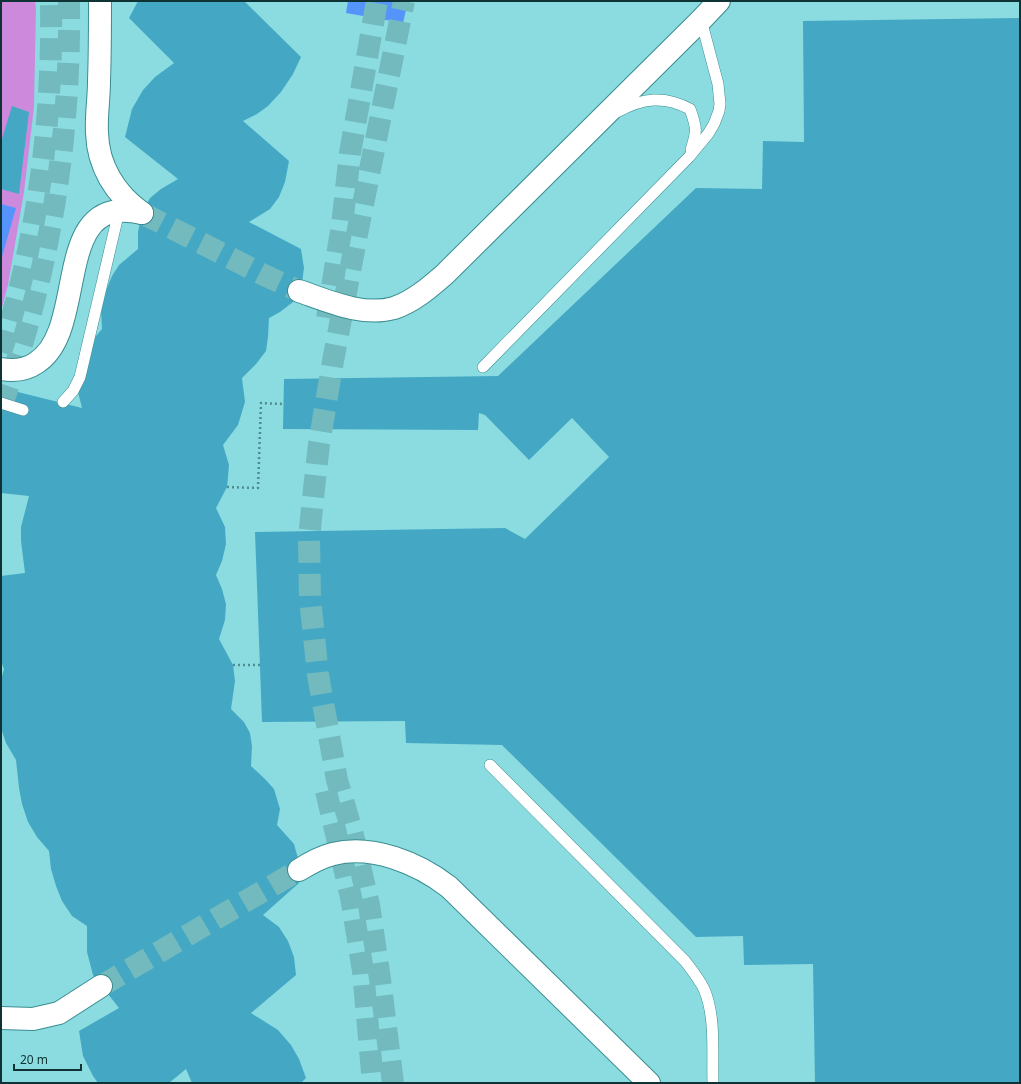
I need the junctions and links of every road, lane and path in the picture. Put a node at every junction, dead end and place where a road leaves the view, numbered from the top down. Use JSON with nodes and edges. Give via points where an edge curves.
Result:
{"nodes":[{"id":1,"x":100,"y":1,"type":"edge"},
{"id":2,"x":719,"y":1,"type":"edge"},
{"id":3,"x":701,"y":20,"type":"junction"},
{"id":4,"x":601,"y":120,"type":"junction"},
{"id":5,"x":689,"y":157,"type":"junction"},
{"id":6,"x":119,"y":211,"type":"junction"},
{"id":7,"x":299,"y":291,"type":"tunnel mouth"},
{"id":8,"x":483,"y":367,"type":"dead end"},
{"id":9,"x":1,"y":369,"type":"edge"},
{"id":10,"x":63,"y":402,"type":"dead end"},
{"id":11,"x":1,"y":403,"type":"edge"},
{"id":12,"x":283,"y":404,"type":"dead end"},
{"id":13,"x":23,"y":410,"type":"dead end"},
{"id":14,"x":227,"y":487,"type":"dead end"},
{"id":15,"x":233,"y":665,"type":"dead end"},
{"id":16,"x":260,"y":665,"type":"dead end"},
{"id":17,"x":490,"y":765,"type":"dead end"},
{"id":18,"x":299,"y":870,"type":"tunnel mouth"},
{"id":19,"x":101,"y":986,"type":"tunnel mouth"},
{"id":20,"x":1,"y":1018,"type":"edge"},
{"id":21,"x":649,"y":1083,"type":"edge"},
{"id":22,"x":713,"y":1083,"type":"edge"}],
"edges":[{"from":1,"to":6,"type":"main road","via":[[96,132],[98,148],[102,164],[114,185],[142,213],[131,210]]},
{"from":2,"to":3,"type":"main road"},
{"from":3,"to":4,"type":"main road"},
{"from":3,"to":5,"type":"lane","via":[[718,84],[720,104],[714,124]]},
{"from":4,"to":5,"type":"lane","via":[[643,101],[660,99],[680,104],[690,109],[696,124],[697,133]]},
{"from":4,"to":7,"type":"main road","via":[[445,274],[412,299],[380,311],[362,310]]},
{"from":5,"to":8,"type":"lane"},
{"from":6,"to":9,"type":"main road","via":[[100,218],[88,228],[84,236],[79,247],[66,308],[51,350],[40,361],[27,368]]},
{"from":6,"to":10,"type":"lane","via":[[80,377],[73,391]]},
{"from":11,"to":13,"type":"lane"},
{"from":12,"to":14,"type":"path","via":[[261,404],[258,488]]},
{"from":15,"to":16,"type":"path"},
{"from":17,"to":22,"type":"lane","via":[[684,960],[703,987],[710,1006],[712,1024]]},
{"from":18,"to":21,"type":"main road","via":[[332,854],[363,852],[398,860],[436,877]]},
{"from":19,"to":20,"type":"main road","via":[[59,1013],[32,1020]]}]}
